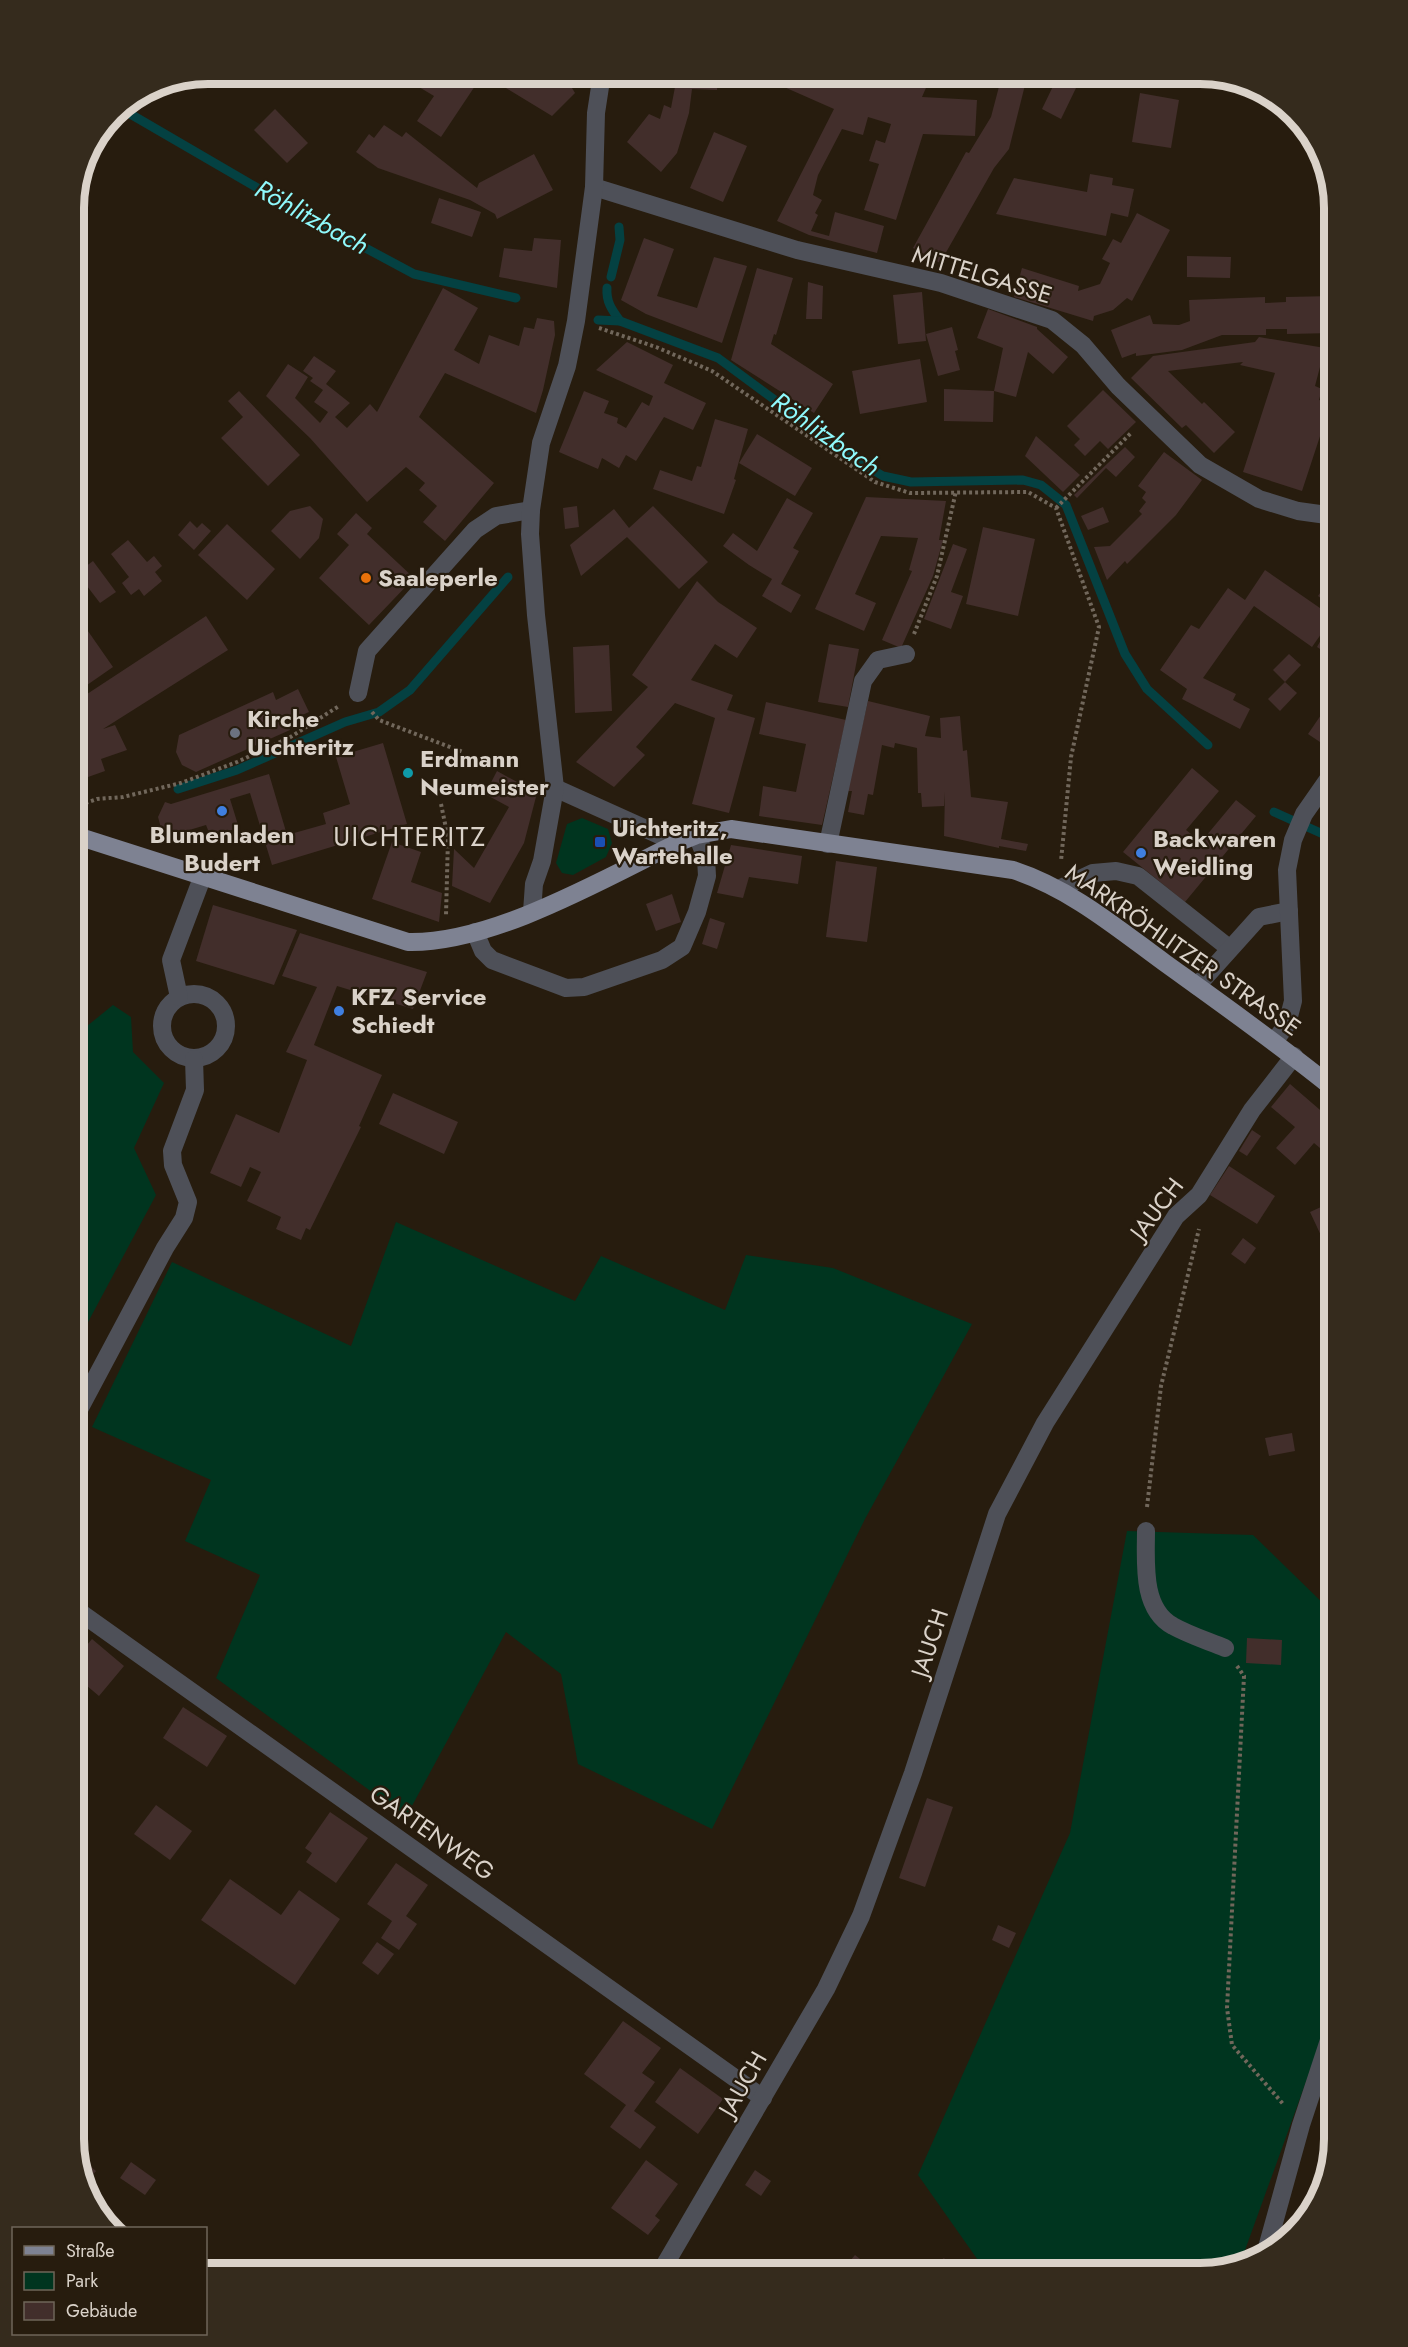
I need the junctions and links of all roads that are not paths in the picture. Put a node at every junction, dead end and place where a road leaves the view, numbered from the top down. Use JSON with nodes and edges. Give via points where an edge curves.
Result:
{"nodes":[{"id":1,"x":600,"y":84,"type":"edge"},
{"id":2,"x":594,"y":187,"type":"junction"},
{"id":3,"x":531,"y":510,"type":"junction"},
{"id":4,"x":1324,"y":515,"type":"edge"},
{"id":5,"x":906,"y":654,"type":"road end"},
{"id":6,"x":358,"y":693,"type":"road end"},
{"id":7,"x":1324,"y":786,"type":"edge"},
{"id":8,"x":555,"y":788,"type":"junction"},
{"id":9,"x":698,"y":835,"type":"junction"},
{"id":10,"x":84,"y":838,"type":"edge"},
{"id":11,"x":676,"y":843,"type":"junction"},
{"id":12,"x":828,"y":844,"type":"junction"},
{"id":13,"x":202,"y":878,"type":"junction"},
{"id":14,"x":1059,"y":889,"type":"junction"},
{"id":15,"x":1289,"y":911,"type":"junction"},
{"id":16,"x":532,"y":912,"type":"junction"},
{"id":17,"x":475,"y":932,"type":"junction"},
{"id":18,"x":1229,"y":948,"type":"junction"},
{"id":19,"x":1197,"y":986,"type":"junction"},
{"id":20,"x":179,"y":997,"type":"junction"},
{"id":21,"x":1274,"y":1042,"type":"junction"},
{"id":22,"x":1294,"y":1056,"type":"junction"},
{"id":23,"x":194,"y":1059,"type":"junction"},
{"id":24,"x":1324,"y":1080,"type":"edge"},
{"id":25,"x":84,"y":1400,"type":"edge"},
{"id":26,"x":1146,"y":1531,"type":"road end"},
{"id":27,"x":84,"y":1615,"type":"edge"},
{"id":28,"x":1226,"y":1648,"type":"road end"},
{"id":29,"x":1324,"y":2057,"type":"edge"},
{"id":30,"x":763,"y":2098,"type":"junction"},
{"id":31,"x":1269,"y":2242,"type":"edge"},
{"id":32,"x":666,"y":2263,"type":"edge"}],
"edges":[{"from":1,"to":2,"type":"street"},
{"from":2,"to":3,"type":"street","via":[[576,321],[567,366],[541,443]]},
{"from":2,"to":4,"type":"street","name":"MITTELGASSE","via":[[797,250],[941,283],[1052,320],[1083,345],[1118,387],[1200,465],[1259,499]]},
{"from":3,"to":6,"type":"street","via":[[496,516],[475,530],[367,651]]},
{"from":3,"to":8,"type":"street","via":[[532,557]]},
{"from":5,"to":12,"type":"street","via":[[878,660],[863,681]]},
{"from":7,"to":15,"type":"street","via":[[1304,814],[1293,840],[1287,870]]},
{"from":8,"to":11,"type":"street"},
{"from":8,"to":16,"type":"street","via":[[534,884]]},
{"from":9,"to":11,"type":"main road","name":"MARKRÖHLITZER STRASSE"},
{"from":9,"to":12,"type":"main road","name":"MARKRÖHLITZER STRASSE","via":[[731,829]]},
{"from":9,"to":17,"type":"street","via":[[707,876],[697,912],[682,948],[662,960],[584,987],[566,988],[492,960],[483,951]]},
{"from":10,"to":13,"type":"main road","name":"MARKRÖHLITZER STRASSE"},
{"from":11,"to":16,"type":"main road","name":"MARKRÖHLITZER STRASSE"},
{"from":12,"to":14,"type":"main road","name":"MARKRÖHLITZER STRASSE","via":[[1013,870]]},
{"from":13,"to":17,"type":"main road","name":"MARKRÖHLITZER STRASSE","via":[[408,942],[429,943]]},
{"from":13,"to":20,"type":"street","via":[[171,960]]},
{"from":14,"to":18,"type":"street","via":[[1093,873],[1116,871],[1138,876]]},
{"from":14,"to":19,"type":"main road","name":"MARKRÖHLITZER STRASSE"},
{"from":15,"to":18,"type":"street","via":[[1259,916]]},
{"from":15,"to":21,"type":"street","via":[[1293,1001],[1287,1024]]},
{"from":16,"to":17,"type":"main road","name":"MARKRÖHLITZER STRASSE"},
{"from":18,"to":19,"type":"street"},
{"from":19,"to":21,"type":"main road","name":"MARKRÖHLITZER STRASSE"},
{"from":20,"to":23,"type":"street","via":[[164,1012],[162,1033],[172,1051]]},
{"from":20,"to":23,"type":"street","via":[[201,994],[220,1006],[225,1016],[225,1038],[219,1047]]},
{"from":21,"to":22,"type":"main road","name":"MARKRÖHLITZER STRASSE"},
{"from":22,"to":24,"type":"main road","name":"MARKRÖHLITZER STRASSE"},
{"from":22,"to":30,"type":"street","name":"JAUCH","via":[[1252,1110],[1199,1195],[1176,1216],[1045,1423],[997,1514],[913,1773],[861,1917],[826,1989]]},
{"from":23,"to":25,"type":"street","via":[[195,1090],[172,1151],[173,1165],[188,1202],[184,1218]]},
{"from":26,"to":28,"type":"street","via":[[1145,1571],[1153,1605],[1171,1626]]},
{"from":27,"to":30,"type":"street","name":"GARTENWEG"},
{"from":29,"to":31,"type":"street"},
{"from":30,"to":32,"type":"street","name":"JAUCH"}]}
